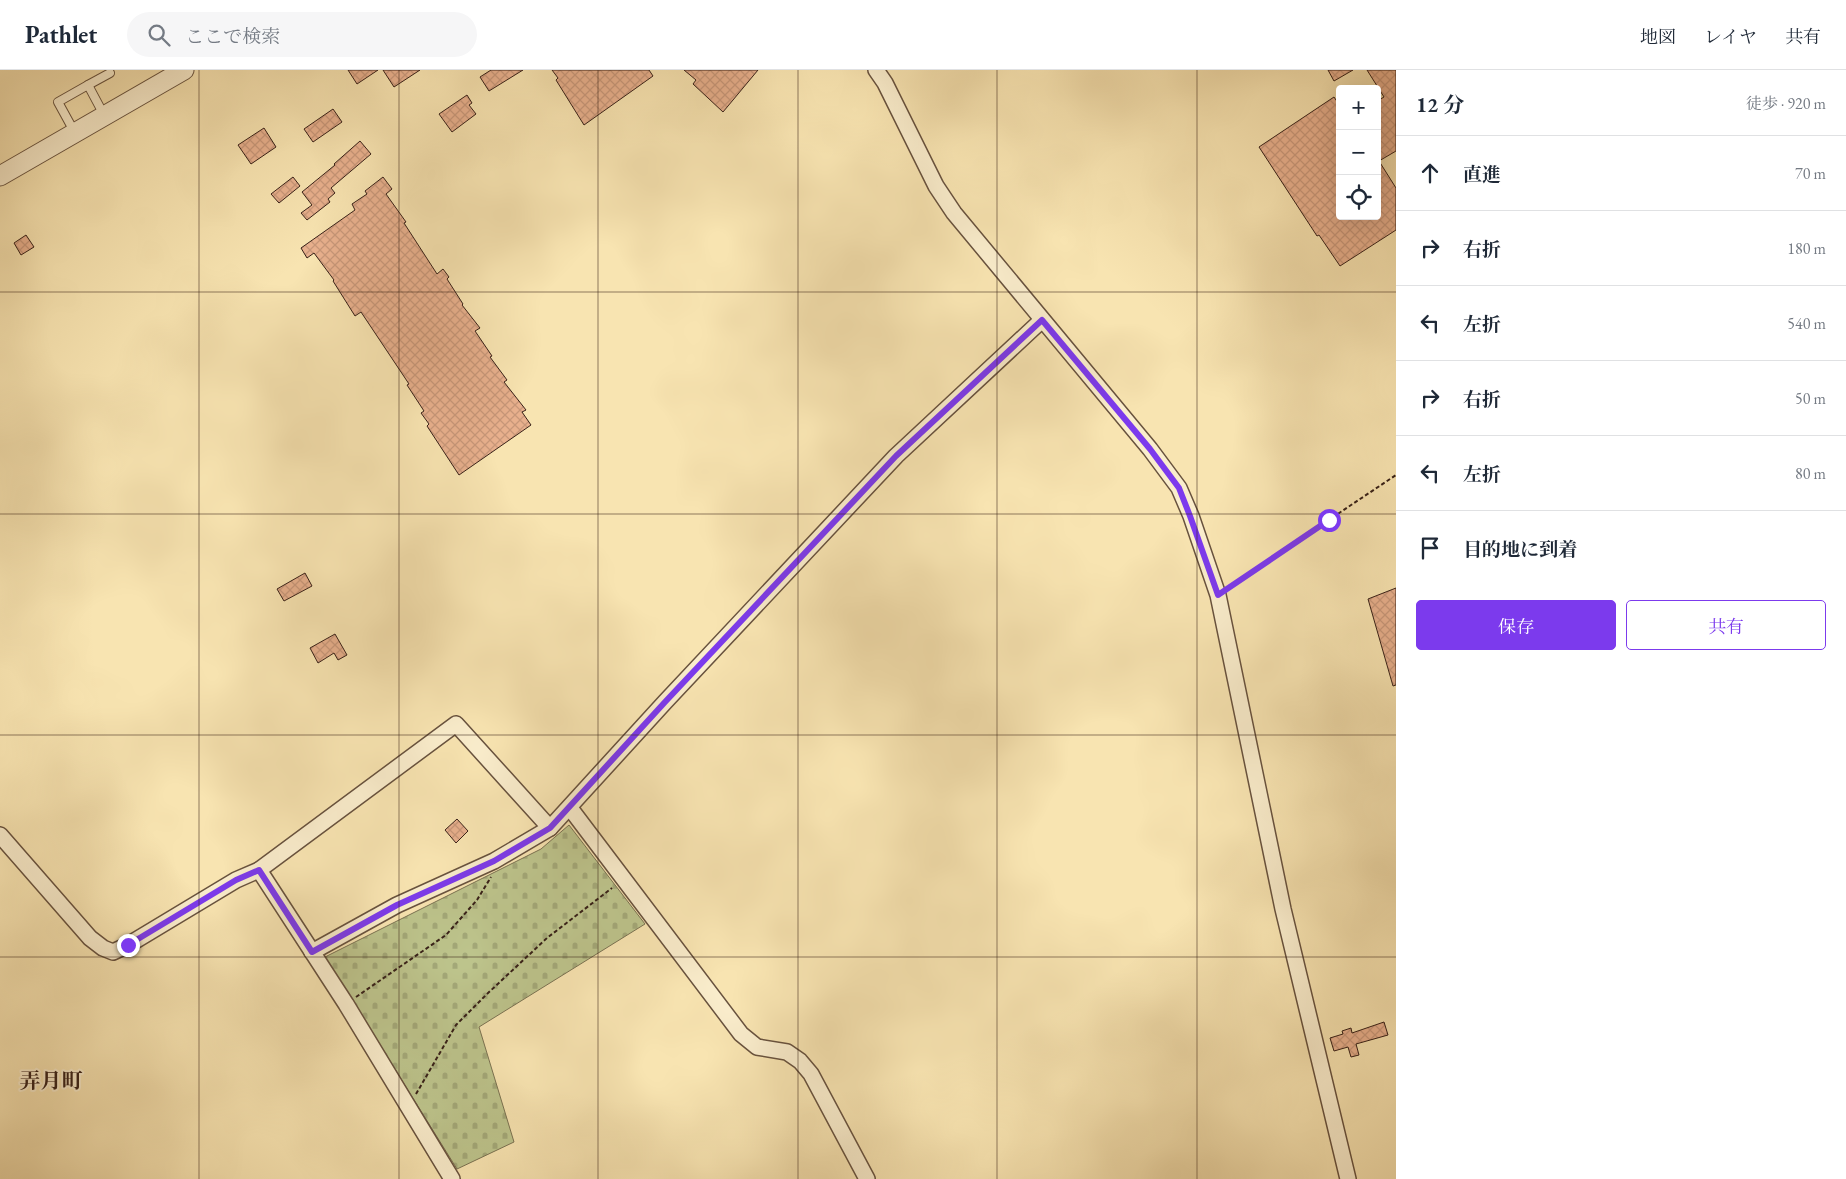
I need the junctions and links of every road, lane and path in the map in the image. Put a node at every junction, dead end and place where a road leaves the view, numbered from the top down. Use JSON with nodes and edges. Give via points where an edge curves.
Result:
{"nodes":[{"id":1,"x":184,"y":70,"type":"edge"},
{"id":2,"x":876,"y":70,"type":"edge"},
{"id":3,"x":110,"y":73,"type":"dead end"},
{"id":4,"x":88,"y":85,"type":"junction"},
{"id":5,"x":105,"y":116,"type":"junction"},
{"id":6,"x":75,"y":133,"type":"junction"},
{"id":7,"x":0,"y":176,"type":"edge"},
{"id":8,"x":1042,"y":320,"type":"junction"},
{"id":9,"x":1396,"y":475,"type":"edge"},
{"id":10,"x":1218,"y":595,"type":"junction"},
{"id":11,"x":570,"y":808,"type":"junction"},
{"id":12,"x":550,"y":828,"type":"junction"},
{"id":13,"x":0,"y":835,"type":"edge"},
{"id":14,"x":259,"y":870,"type":"junction"},
{"id":15,"x":491,"y":877,"type":"dead end"},
{"id":16,"x":624,"y":878,"type":"junction"},
{"id":17,"x":312,"y":952,"type":"junction"},
{"id":18,"x":346,"y":1004,"type":"junction"},
{"id":19,"x":409,"y":1107,"type":"junction"},
{"id":20,"x":452,"y":1179,"type":"edge"},
{"id":21,"x":866,"y":1179,"type":"edge"},
{"id":22,"x":1348,"y":1179,"type":"edge"}],
"edges":[{"from":1,"to":5,"type":"street"},
{"from":2,"to":8,"type":"street","via":[[936,186],[954,213]]},
{"from":3,"to":4,"type":"lane"},
{"from":4,"to":5,"type":"lane"},
{"from":4,"to":6,"type":"lane","via":[[58,102]]},
{"from":5,"to":6,"type":"street"},
{"from":6,"to":7,"type":"street"},
{"from":8,"to":10,"type":"street","via":[[1179,488]]},
{"from":8,"to":11,"type":"street","via":[[896,456]]},
{"from":9,"to":10,"type":"path"},
{"from":10,"to":22,"type":"street","via":[[1282,909]]},
{"from":11,"to":12,"type":"street"},
{"from":11,"to":16,"type":"street"},
{"from":12,"to":14,"type":"street","via":[[456,724]]},
{"from":12,"to":17,"type":"street","via":[[494,861],[397,905]]},
{"from":13,"to":14,"type":"street","via":[[90,938],[113,952],[236,880]]},
{"from":14,"to":17,"type":"street"},
{"from":15,"to":18,"type":"path","via":[[477,900],[446,935]]},
{"from":16,"to":19,"type":"path","via":[[547,938],[456,1025]]},
{"from":16,"to":21,"type":"street","via":[[741,1034],[757,1047],[787,1052],[811,1074]]},
{"from":17,"to":18,"type":"street"},
{"from":18,"to":19,"type":"street"},
{"from":19,"to":20,"type":"street"}]}
